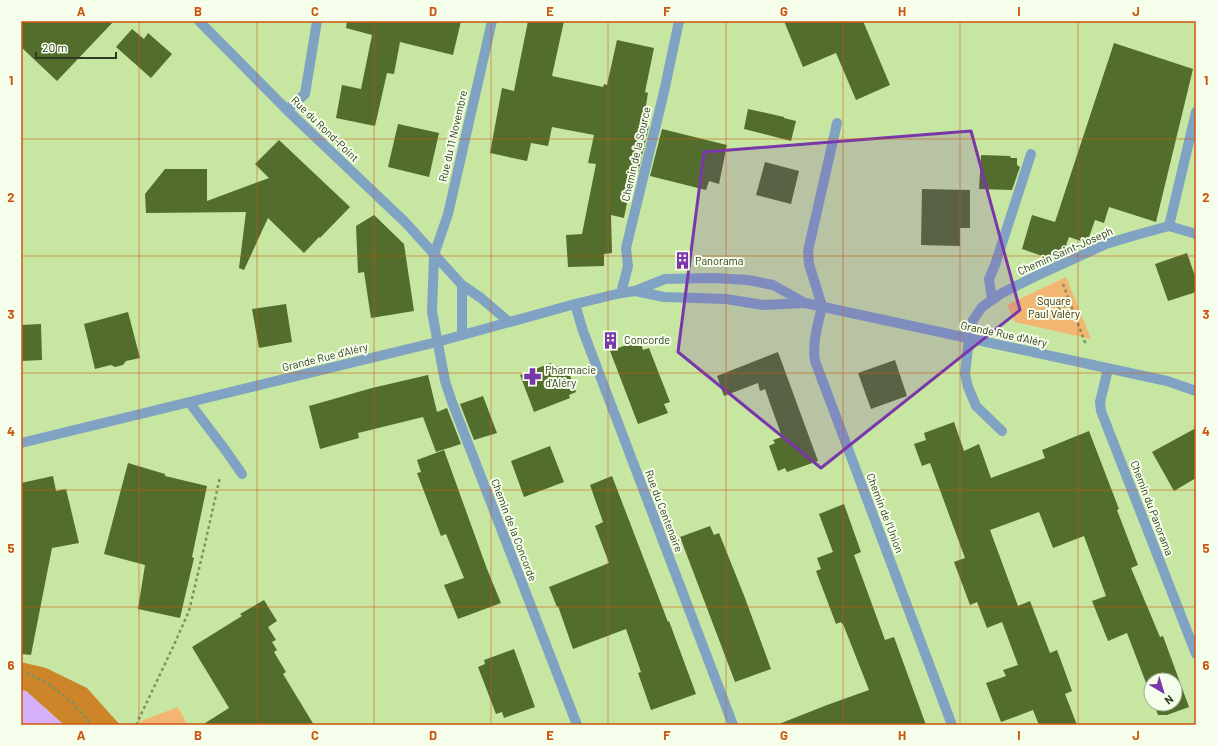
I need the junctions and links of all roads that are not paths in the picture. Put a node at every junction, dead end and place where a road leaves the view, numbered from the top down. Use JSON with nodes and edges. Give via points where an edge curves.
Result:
{"nodes":[{"id":1,"x":199,"y":21,"type":"edge"},
{"id":2,"x":317,"y":21,"type":"edge"},
{"id":3,"x":492,"y":21,"type":"edge"},
{"id":4,"x":679,"y":21,"type":"edge"},
{"id":5,"x":288,"y":110,"type":"junction"},
{"id":6,"x":1196,"y":112,"type":"edge"},
{"id":7,"x":837,"y":124,"type":"dead end"},
{"id":8,"x":1031,"y":154,"type":"dead end"},
{"id":9,"x":1169,"y":226,"type":"junction"},
{"id":10,"x":1196,"y":234,"type":"edge"},
{"id":11,"x":434,"y":255,"type":"junction"},
{"id":12,"x":462,"y":285,"type":"junction"},
{"id":13,"x":635,"y":291,"type":"junction"},
{"id":14,"x":621,"y":293,"type":"junction"},
{"id":15,"x":992,"y":299,"type":"junction"},
{"id":16,"x":805,"y":303,"type":"junction"},
{"id":17,"x":575,"y":304,"type":"junction"},
{"id":18,"x":822,"y":306,"type":"junction"},
{"id":19,"x":510,"y":322,"type":"junction"},
{"id":20,"x":462,"y":335,"type":"junction"},
{"id":21,"x":969,"y":339,"type":"junction"},
{"id":22,"x":437,"y":342,"type":"junction"},
{"id":23,"x":1108,"y":369,"type":"junction"},
{"id":24,"x":1196,"y":391,"type":"edge"},
{"id":25,"x":189,"y":402,"type":"junction"},
{"id":26,"x":1002,"y":431,"type":"dead end"},
{"id":27,"x":21,"y":443,"type":"edge"},
{"id":28,"x":242,"y":474,"type":"dead end"},
{"id":29,"x":1196,"y":654,"type":"edge"},
{"id":30,"x":577,"y":725,"type":"edge"},
{"id":31,"x":734,"y":725,"type":"edge"},
{"id":32,"x":952,"y":725,"type":"edge"}],
"edges":[{"from":1,"to":5,"type":"street","name":"Rue du Rond-Point"},
{"from":2,"to":5,"type":"street","via":[[305,94]]},
{"from":3,"to":11,"type":"street","name":"Rue du 11 Novembre","via":[[448,214]]},
{"from":4,"to":14,"type":"street","name":"Chemin de la Source","via":[[626,248],[628,266]]},
{"from":5,"to":11,"type":"street","name":"Rue du Rond-Point","via":[[405,222]]},
{"from":6,"to":9,"type":"street"},
{"from":7,"to":18,"type":"street","via":[[808,252],[809,264]]},
{"from":8,"to":15,"type":"street","via":[[989,279]]},
{"from":9,"to":10,"type":"street"},
{"from":9,"to":15,"type":"street","name":"Chemin Saint-Joseph","via":[[1106,244]]},
{"from":11,"to":12,"type":"street","name":"Rue du Rond-Point"},
{"from":11,"to":22,"type":"street","via":[[432,312]]},
{"from":12,"to":19,"type":"street","name":"Rue du Rond-Point"},
{"from":12,"to":20,"type":"street"},
{"from":13,"to":14,"type":"street","name":"Grande Rue d'Aléry"},
{"from":13,"to":16,"type":"street","name":"Grande Rue d'Aléry","via":[[664,298],[726,299],[763,305]]},
{"from":13,"to":16,"type":"street","name":"Grande Rue d'Aléry","via":[[665,279],[748,280],[774,285]]},
{"from":14,"to":17,"type":"street","name":"Grande Rue d'Aléry"},
{"from":15,"to":21,"type":"street","name":"Chemin Saint-Joseph","via":[[973,320]]},
{"from":16,"to":18,"type":"street","name":"Grande Rue d'Aléry"},
{"from":17,"to":19,"type":"street","name":"Grande Rue d'Aléry"},
{"from":17,"to":31,"type":"street","name":"Rue du Centenaire","via":[[583,331]]},
{"from":18,"to":21,"type":"street","name":"Grande Rue d'Aléry"},
{"from":18,"to":32,"type":"street","name":"Chemin de l'Union","via":[[814,340],[815,361]]},
{"from":19,"to":20,"type":"street","name":"Grande Rue d'Aléry"},
{"from":20,"to":22,"type":"street","name":"Grande Rue d'Aléry"},
{"from":21,"to":23,"type":"street","name":"Grande Rue d'Aléry"},
{"from":21,"to":26,"type":"street","name":"Chemin Saint-Joseph","via":[[965,374],[968,387],[976,406]]},
{"from":22,"to":25,"type":"street","name":"Grande Rue d'Aléry"},
{"from":22,"to":30,"type":"street","name":"Chemin de la Concorde","via":[[452,402]]},
{"from":23,"to":24,"type":"street","name":"Grande Rue d'Aléry","via":[[1168,381]]},
{"from":23,"to":29,"type":"street","name":"Chemin du Panorama","via":[[1100,402],[1101,411]]},
{"from":25,"to":27,"type":"street","name":"Grande Rue d'Aléry"},
{"from":25,"to":28,"type":"street"}]}
